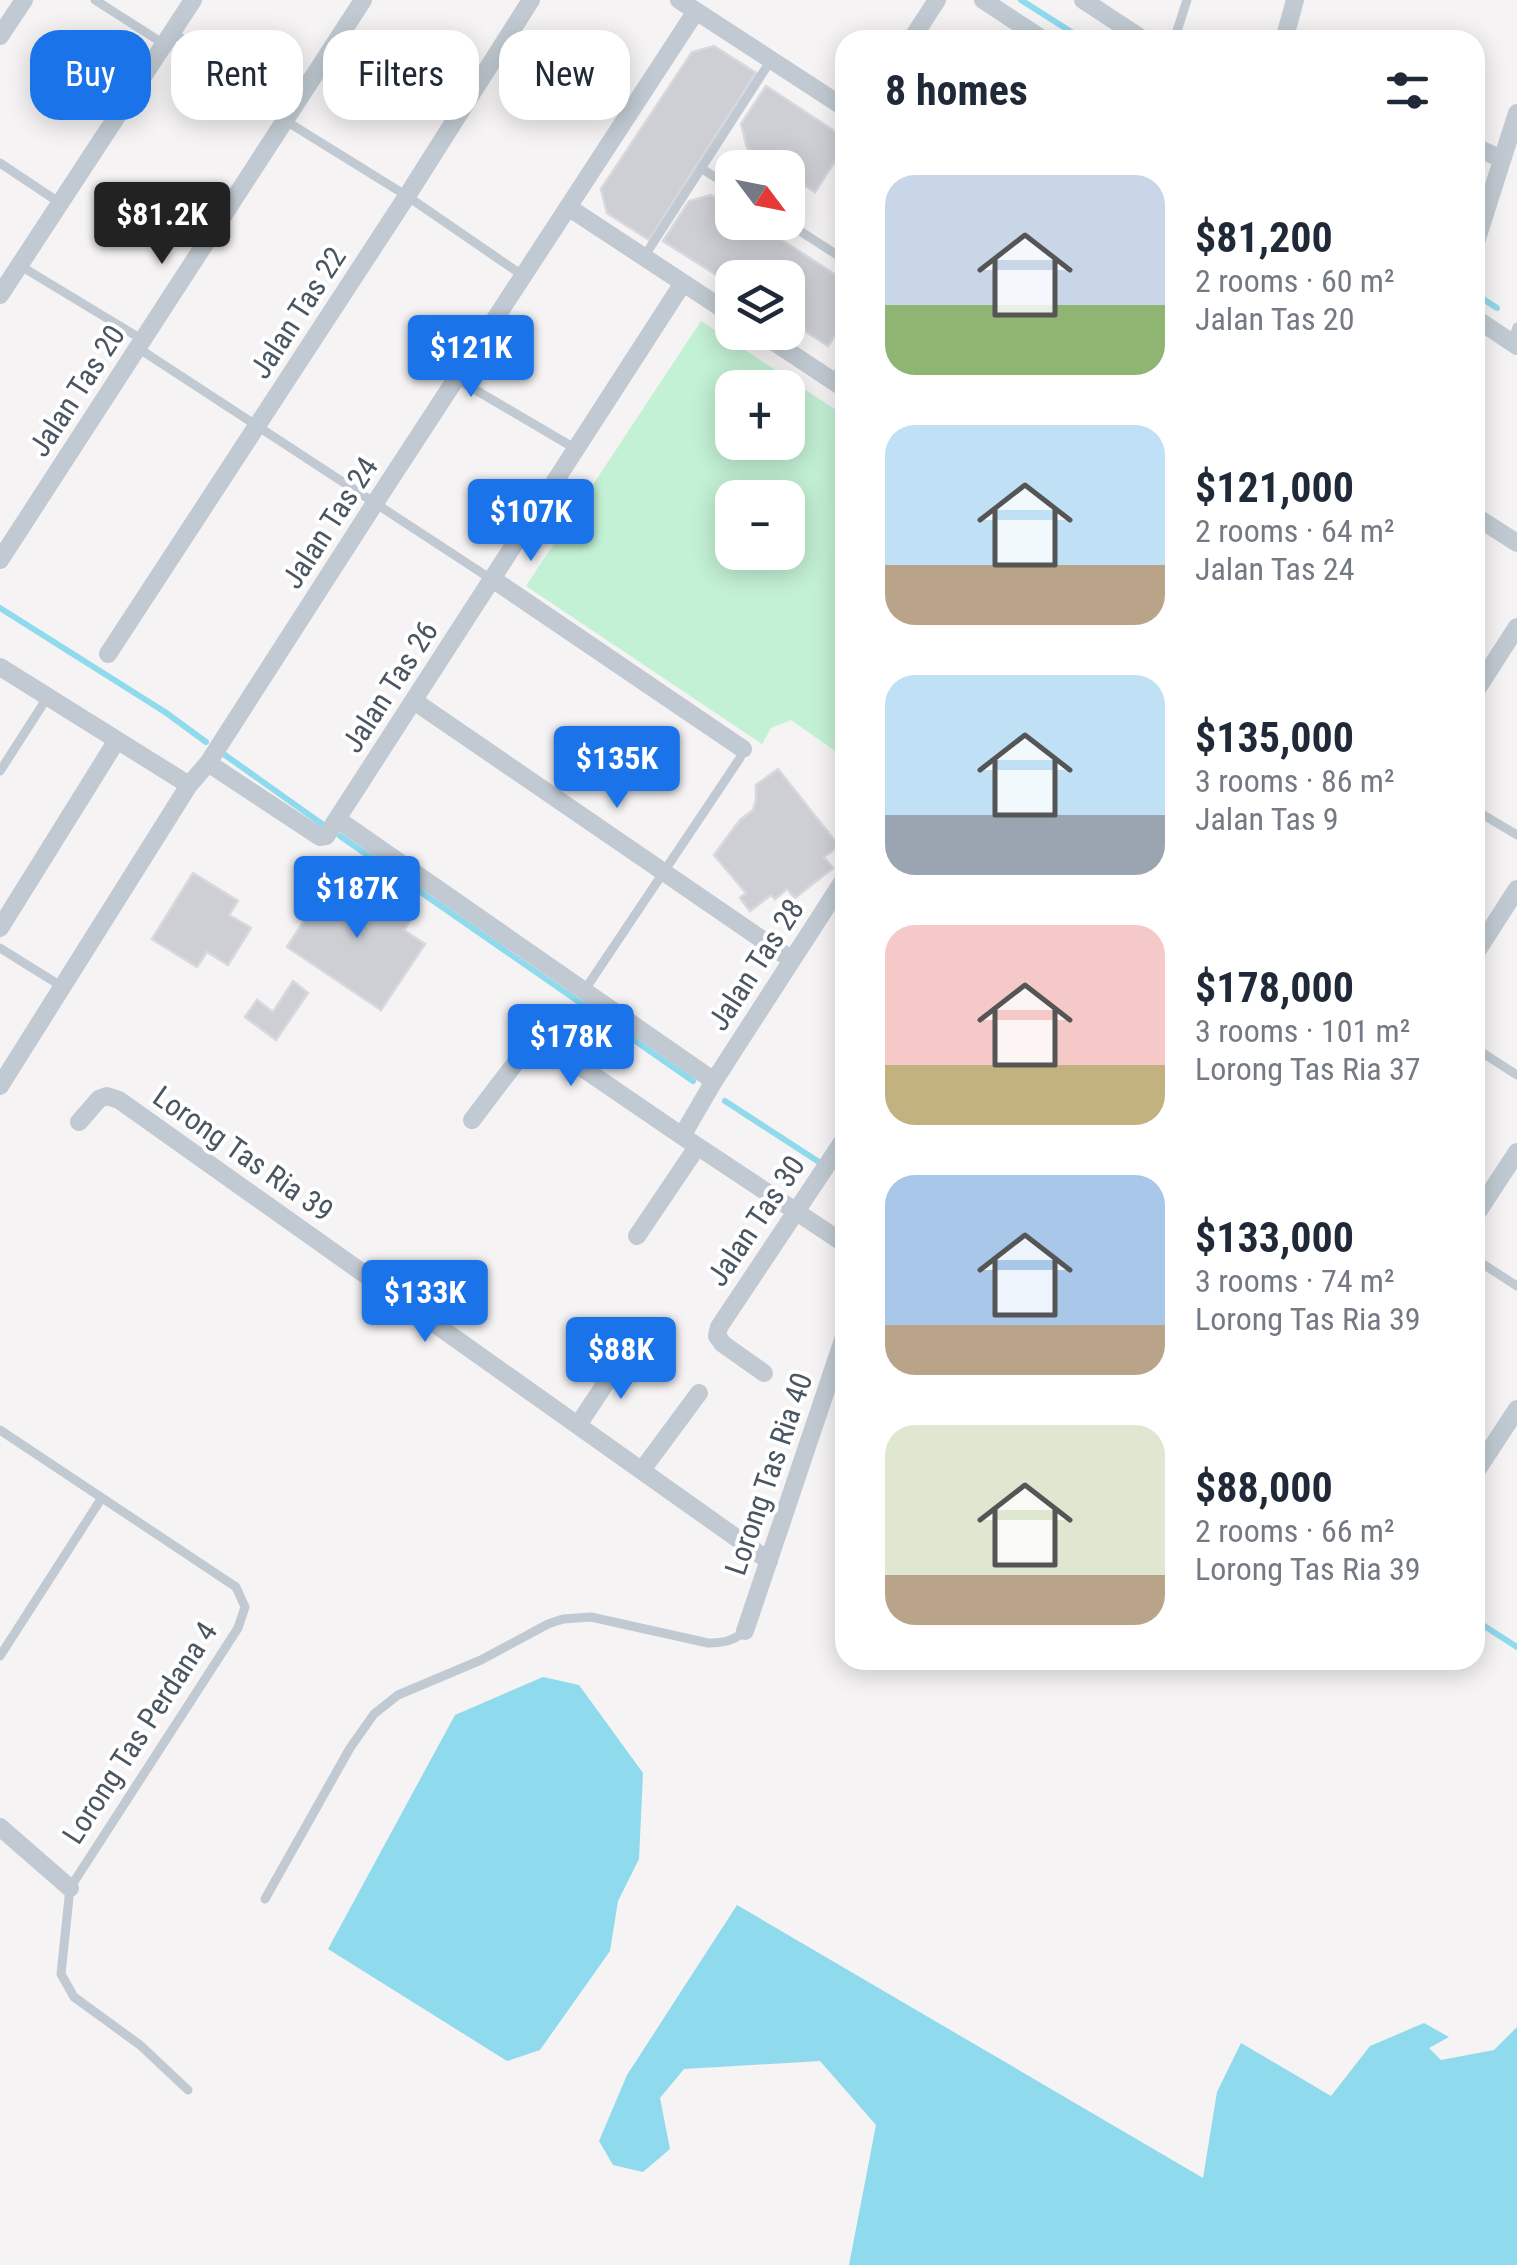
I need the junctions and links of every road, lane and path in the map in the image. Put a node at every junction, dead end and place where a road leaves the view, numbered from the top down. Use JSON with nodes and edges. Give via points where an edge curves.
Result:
{"nodes":[{"id":1,"x":24,"y":0,"type":"edge"},
{"id":2,"x":95,"y":0,"type":"edge"},
{"id":3,"x":193,"y":0,"type":"edge"},
{"id":4,"x":363,"y":0,"type":"edge"},
{"id":5,"x":531,"y":0,"type":"edge"},
{"id":6,"x":679,"y":0,"type":"edge"},
{"id":7,"x":936,"y":0,"type":"edge"},
{"id":8,"x":982,"y":0,"type":"edge"},
{"id":9,"x":1187,"y":0,"type":"edge"},
{"id":10,"x":1295,"y":0,"type":"edge"},
{"id":11,"x":1091,"y":2,"type":"edge"},
{"id":12,"x":696,"y":11,"type":"junction"},
{"id":13,"x":917,"y":30,"type":"edge"},
{"id":14,"x":1028,"y":30,"type":"edge"},
{"id":15,"x":1130,"y":30,"type":"edge"},
{"id":16,"x":1177,"y":30,"type":"edge"},
{"id":17,"x":1287,"y":30,"type":"edge"},
{"id":18,"x":0,"y":36,"type":"edge"},
{"id":19,"x":168,"y":38,"type":"junction"},
{"id":20,"x":171,"y":40,"type":"edge"},
{"id":21,"x":771,"y":60,"type":"junction"},
{"id":22,"x":303,"y":94,"type":"edge"},
{"id":23,"x":835,"y":102,"type":"edge"},
{"id":24,"x":1517,"y":113,"type":"edge"},
{"id":25,"x":286,"y":120,"type":"edge"},
{"id":26,"x":295,"y":120,"type":"edge"},
{"id":27,"x":1485,"y":151,"type":"edge"},
{"id":28,"x":1502,"y":158,"type":"junction"},
{"id":29,"x":0,"y":163,"type":"edge"},
{"id":30,"x":701,"y":168,"type":"junction"},
{"id":31,"x":715,"y":177,"type":"edge"},
{"id":32,"x":407,"y":196,"type":"junction"},
{"id":33,"x":60,"y":203,"type":"junction"},
{"id":34,"x":568,"y":207,"type":"junction"},
{"id":35,"x":1485,"y":213,"type":"edge"},
{"id":36,"x":805,"y":234,"type":"edge"},
{"id":37,"x":835,"y":254,"type":"edge"},
{"id":38,"x":644,"y":257,"type":"junction"},
{"id":39,"x":19,"y":265,"type":"junction"},
{"id":40,"x":524,"y":276,"type":"junction"},
{"id":41,"x":683,"y":282,"type":"junction"},
{"id":42,"x":0,"y":295,"type":"edge"},
{"id":43,"x":715,"y":304,"type":"edge"},
{"id":44,"x":1485,"y":323,"type":"edge"},
{"id":45,"x":1515,"y":339,"type":"edge"},
{"id":46,"x":140,"y":344,"type":"junction"},
{"id":47,"x":786,"y":350,"type":"edge"},
{"id":48,"x":457,"y":378,"type":"junction"},
{"id":49,"x":835,"y":382,"type":"edge"},
{"id":50,"x":258,"y":424,"type":"junction"},
{"id":51,"x":576,"y":449,"type":"junction"},
{"id":52,"x":375,"y":503,"type":"junction"},
{"id":53,"x":1485,"y":522,"type":"edge"},
{"id":54,"x":1517,"y":543,"type":"edge"},
{"id":55,"x":0,"y":560,"type":"edge"},
{"id":56,"x":494,"y":580,"type":"junction"},
{"id":57,"x":1517,"y":627,"type":"edge"},
{"id":58,"x":108,"y":654,"type":"dead end"},
{"id":59,"x":0,"y":667,"type":"edge"},
{"id":60,"x":1485,"y":677,"type":"edge"},
{"id":61,"x":48,"y":696,"type":"junction"},
{"id":62,"x":414,"y":700,"type":"junction"},
{"id":63,"x":117,"y":740,"type":"junction"},
{"id":64,"x":743,"y":749,"type":"joint"},
{"id":65,"x":208,"y":764,"type":"junction"},
{"id":66,"x":0,"y":771,"type":"edge"},
{"id":67,"x":189,"y":784,"type":"junction"},
{"id":68,"x":1485,"y":816,"type":"edge"},
{"id":69,"x":338,"y":819,"type":"junction"},
{"id":70,"x":1517,"y":835,"type":"edge"},
{"id":71,"x":663,"y":871,"type":"junction"},
{"id":72,"x":1517,"y":890,"type":"edge"},
{"id":73,"x":835,"y":893,"type":"edge"},
{"id":74,"x":1,"y":923,"type":"edge"},
{"id":75,"x":1485,"y":939,"type":"edge"},
{"id":76,"x":0,"y":948,"type":"edge"},
{"id":77,"x":792,"y":960,"type":"junction"},
{"id":78,"x":62,"y":986,"type":"junction"},
{"id":79,"x":584,"y":990,"type":"junction"},
{"id":80,"x":1485,"y":1054,"type":"edge"},
{"id":81,"x":1517,"y":1075,"type":"edge"},
{"id":82,"x":714,"y":1082,"type":"junction"},
{"id":83,"x":0,"y":1086,"type":"edge"},
{"id":84,"x":472,"y":1120,"type":"dead end"},
{"id":85,"x":78,"y":1122,"type":"dead end"},
{"id":86,"x":690,"y":1142,"type":"junction"},
{"id":87,"x":1517,"y":1152,"type":"edge"},
{"id":88,"x":835,"y":1153,"type":"edge"},
{"id":89,"x":1485,"y":1201,"type":"edge"},
{"id":90,"x":796,"y":1212,"type":"junction"},
{"id":91,"x":636,"y":1236,"type":"dead end"},
{"id":92,"x":835,"y":1237,"type":"edge"},
{"id":93,"x":1485,"y":1265,"type":"edge"},
{"id":94,"x":1517,"y":1286,"type":"edge"},
{"id":95,"x":625,"y":1354,"type":"dead end"},
{"id":96,"x":835,"y":1364,"type":"edge"},
{"id":97,"x":764,"y":1373,"type":"dead end"},
{"id":98,"x":698,"y":1392,"type":"dead end"},
{"id":99,"x":1517,"y":1409,"type":"edge"},
{"id":100,"x":578,"y":1425,"type":"junction"},
{"id":101,"x":0,"y":1430,"type":"edge"},
{"id":102,"x":1485,"y":1457,"type":"edge"},
{"id":103,"x":642,"y":1470,"type":"junction"},
{"id":104,"x":101,"y":1499,"type":"junction"},
{"id":105,"x":770,"y":1562,"type":"junction"},
{"id":106,"x":745,"y":1631,"type":"joint"},
{"id":107,"x":0,"y":1656,"type":"edge"},
{"id":108,"x":0,"y":1827,"type":"edge"},
{"id":109,"x":70,"y":1888,"type":"junction"},
{"id":110,"x":264,"y":1899,"type":"dead end"},
{"id":111,"x":188,"y":2090,"type":"dead end"}],
"edges":[{"from":1,"to":18,"type":"street"},
{"from":2,"to":19,"type":"lane"},
{"from":3,"to":19,"type":"street"},
{"from":4,"to":22,"type":"street","name":"Jalan Tas 20"},
{"from":5,"to":32,"type":"street","name":"Jalan Tas 22"},
{"from":6,"to":12,"type":"street"},
{"from":7,"to":13,"type":"street"},
{"from":8,"to":14,"type":"street"},
{"from":9,"to":16,"type":"lane"},
{"from":10,"to":17,"type":"street"},
{"from":11,"to":15,"type":"street"},
{"from":12,"to":21,"type":"street"},
{"from":12,"to":34,"type":"street","name":"Jalan Tas 24"},
{"from":19,"to":20,"type":"lane"},
{"from":19,"to":33,"type":"street"},
{"from":21,"to":23,"type":"street"},
{"from":21,"to":30,"type":"lane"},
{"from":24,"to":28,"type":"street"},
{"from":25,"to":46,"type":"street","name":"Jalan Tas 20"},
{"from":26,"to":32,"type":"lane"},
{"from":27,"to":28,"type":"street"},
{"from":28,"to":35,"type":"street"},
{"from":29,"to":33,"type":"lane"},
{"from":30,"to":31,"type":"lane"},
{"from":30,"to":38,"type":"lane"},
{"from":32,"to":40,"type":"lane"},
{"from":32,"to":50,"type":"street","name":"Jalan Tas 22"},
{"from":33,"to":39,"type":"street"},
{"from":34,"to":38,"type":"street"},
{"from":34,"to":40,"type":"street","name":"Jalan Tas 24"},
{"from":36,"to":37,"type":"lane"},
{"from":38,"to":41,"type":"street"},
{"from":39,"to":42,"type":"street"},
{"from":39,"to":46,"type":"lane"},
{"from":40,"to":48,"type":"street","name":"Jalan Tas 24"},
{"from":41,"to":43,"type":"street"},
{"from":41,"to":51,"type":"street","name":"Jalan Tas 26"},
{"from":44,"to":45,"type":"street"},
{"from":46,"to":50,"type":"lane"},
{"from":46,"to":55,"type":"street","name":"Jalan Tas 20"},
{"from":47,"to":49,"type":"street"},
{"from":48,"to":51,"type":"lane"},
{"from":48,"to":52,"type":"street","name":"Jalan Tas 24"},
{"from":50,"to":52,"type":"lane"},
{"from":50,"to":58,"type":"street","name":"Jalan Tas 22"},
{"from":51,"to":56,"type":"street","name":"Jalan Tas 26"},
{"from":52,"to":56,"type":"lane"},
{"from":52,"to":65,"type":"street","name":"Jalan Tas 24"},
{"from":53,"to":54,"type":"street"},
{"from":56,"to":62,"type":"street","name":"Jalan Tas 26"},
{"from":56,"to":64,"type":"street"},
{"from":57,"to":60,"type":"street"},
{"from":59,"to":61,"type":"street"},
{"from":61,"to":63,"type":"street"},
{"from":61,"to":66,"type":"lane"},
{"from":62,"to":69,"type":"street","name":"Jalan Tas 26"},
{"from":62,"to":71,"type":"street"},
{"from":63,"to":67,"type":"street"},
{"from":63,"to":74,"type":"street"},
{"from":64,"to":71,"type":"lane"},
{"from":65,"to":67,"type":"street","name":"Jalan Tas 24"},
{"from":65,"to":69,"type":"street","via":[[320,837]]},
{"from":67,"to":78,"type":"street","name":"Jalan Tas 24"},
{"from":68,"to":70,"type":"lane"},
{"from":69,"to":79,"type":"street"},
{"from":71,"to":77,"type":"street"},
{"from":71,"to":79,"type":"lane"},
{"from":72,"to":75,"type":"street"},
{"from":73,"to":77,"type":"street","name":"Jalan Tas 28"},
{"from":76,"to":78,"type":"lane"},
{"from":77,"to":82,"type":"street","name":"Jalan Tas 28"},
{"from":78,"to":83,"type":"street","name":"Jalan Tas 24"},
{"from":79,"to":82,"type":"street"},
{"from":80,"to":81,"type":"lane"},
{"from":82,"to":86,"type":"street","name":"Jalan Tas 28"},
{"from":84,"to":86,"type":"street","via":[[535,1040]]},
{"from":85,"to":100,"type":"street","name":"Lorong Tas Ria 39","via":[[99,1100],[119,1100]]},
{"from":86,"to":90,"type":"street"},
{"from":86,"to":91,"type":"street","name":"Jalan Tas 28"},
{"from":87,"to":89,"type":"street"},
{"from":88,"to":90,"type":"street","name":"Jalan Tas 30"},
{"from":90,"to":92,"type":"street"},
{"from":90,"to":97,"type":"street","name":"Jalan Tas 30","via":[[716,1336]]},
{"from":93,"to":94,"type":"lane"},
{"from":95,"to":100,"type":"street"},
{"from":96,"to":105,"type":"street","name":"Lorong Tas Ria 40"},
{"from":98,"to":103,"type":"street"},
{"from":99,"to":102,"type":"street"},
{"from":100,"to":103,"type":"street","name":"Lorong Tas Ria 39"},
{"from":101,"to":104,"type":"lane","name":"Lorong Tas Perdana 4"},
{"from":103,"to":105,"type":"street","name":"Lorong Tas Ria 39"},
{"from":104,"to":107,"type":"lane"},
{"from":104,"to":109,"type":"lane","name":"Lorong Tas Perdana 4","via":[[236,1588],[246,1607]]},
{"from":105,"to":106,"type":"street","name":"Lorong Tas Ria 40"},
{"from":106,"to":110,"type":"lane","via":[[708,1643],[591,1617],[563,1619],[398,1695],[374,1714],[350,1748]]},
{"from":108,"to":109,"type":"street"},
{"from":109,"to":111,"type":"lane","via":[[61,1974],[74,1997],[140,2044]]}]}
